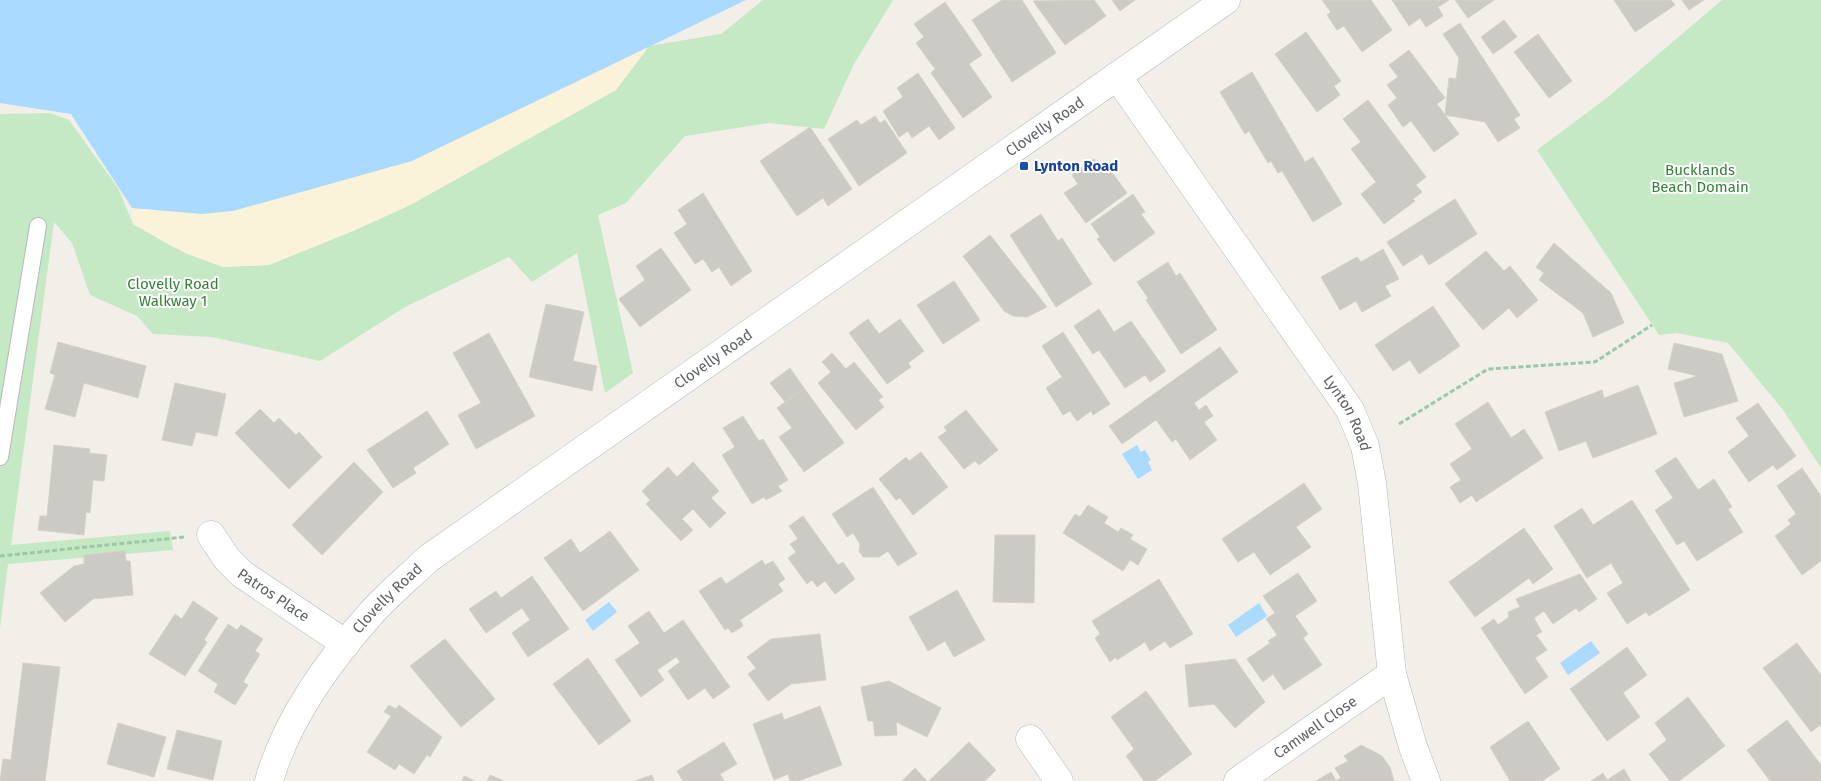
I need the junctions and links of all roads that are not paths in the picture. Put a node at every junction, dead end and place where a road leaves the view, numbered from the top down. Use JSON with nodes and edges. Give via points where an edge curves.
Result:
{"nodes":[{"id":1,"x":1226,"y":0,"type":"edge"},
{"id":2,"x":1117,"y":76,"type":"junction"},
{"id":3,"x":38,"y":226,"type":"dead end"},
{"id":4,"x":0,"y":457,"type":"edge"},
{"id":5,"x":198,"y":536,"type":"road end"},
{"id":6,"x":346,"y":644,"type":"junction"},
{"id":7,"x":1392,"y":674,"type":"junction"},
{"id":8,"x":1030,"y":739,"type":"dead end"},
{"id":9,"x":269,"y":781,"type":"edge"},
{"id":10,"x":1059,"y":781,"type":"edge"},
{"id":11,"x":1238,"y":781,"type":"edge"},
{"id":12,"x":1426,"y":781,"type":"edge"}],
"edges":[{"from":1,"to":2,"type":"main road","name":"Clovelly Road"},
{"from":2,"to":6,"type":"main road","name":"Clovelly Road","via":[[429,558],[374,610]]},
{"from":2,"to":7,"type":"main road","name":"Lynton Road","via":[[1350,410],[1365,446],[1372,483]]},
{"from":3,"to":4,"type":"lane"},
{"from":5,"to":6,"type":"main road","name":"Patros Place","via":[[242,574]]},
{"from":6,"to":9,"type":"main road","name":"Clovelly Road","via":[[305,701],[276,758]]},
{"from":7,"to":11,"type":"main road","name":"Camwell Close"},
{"from":7,"to":12,"type":"main road","name":"Lynton Road"},
{"from":8,"to":10,"type":"main road"}]}
